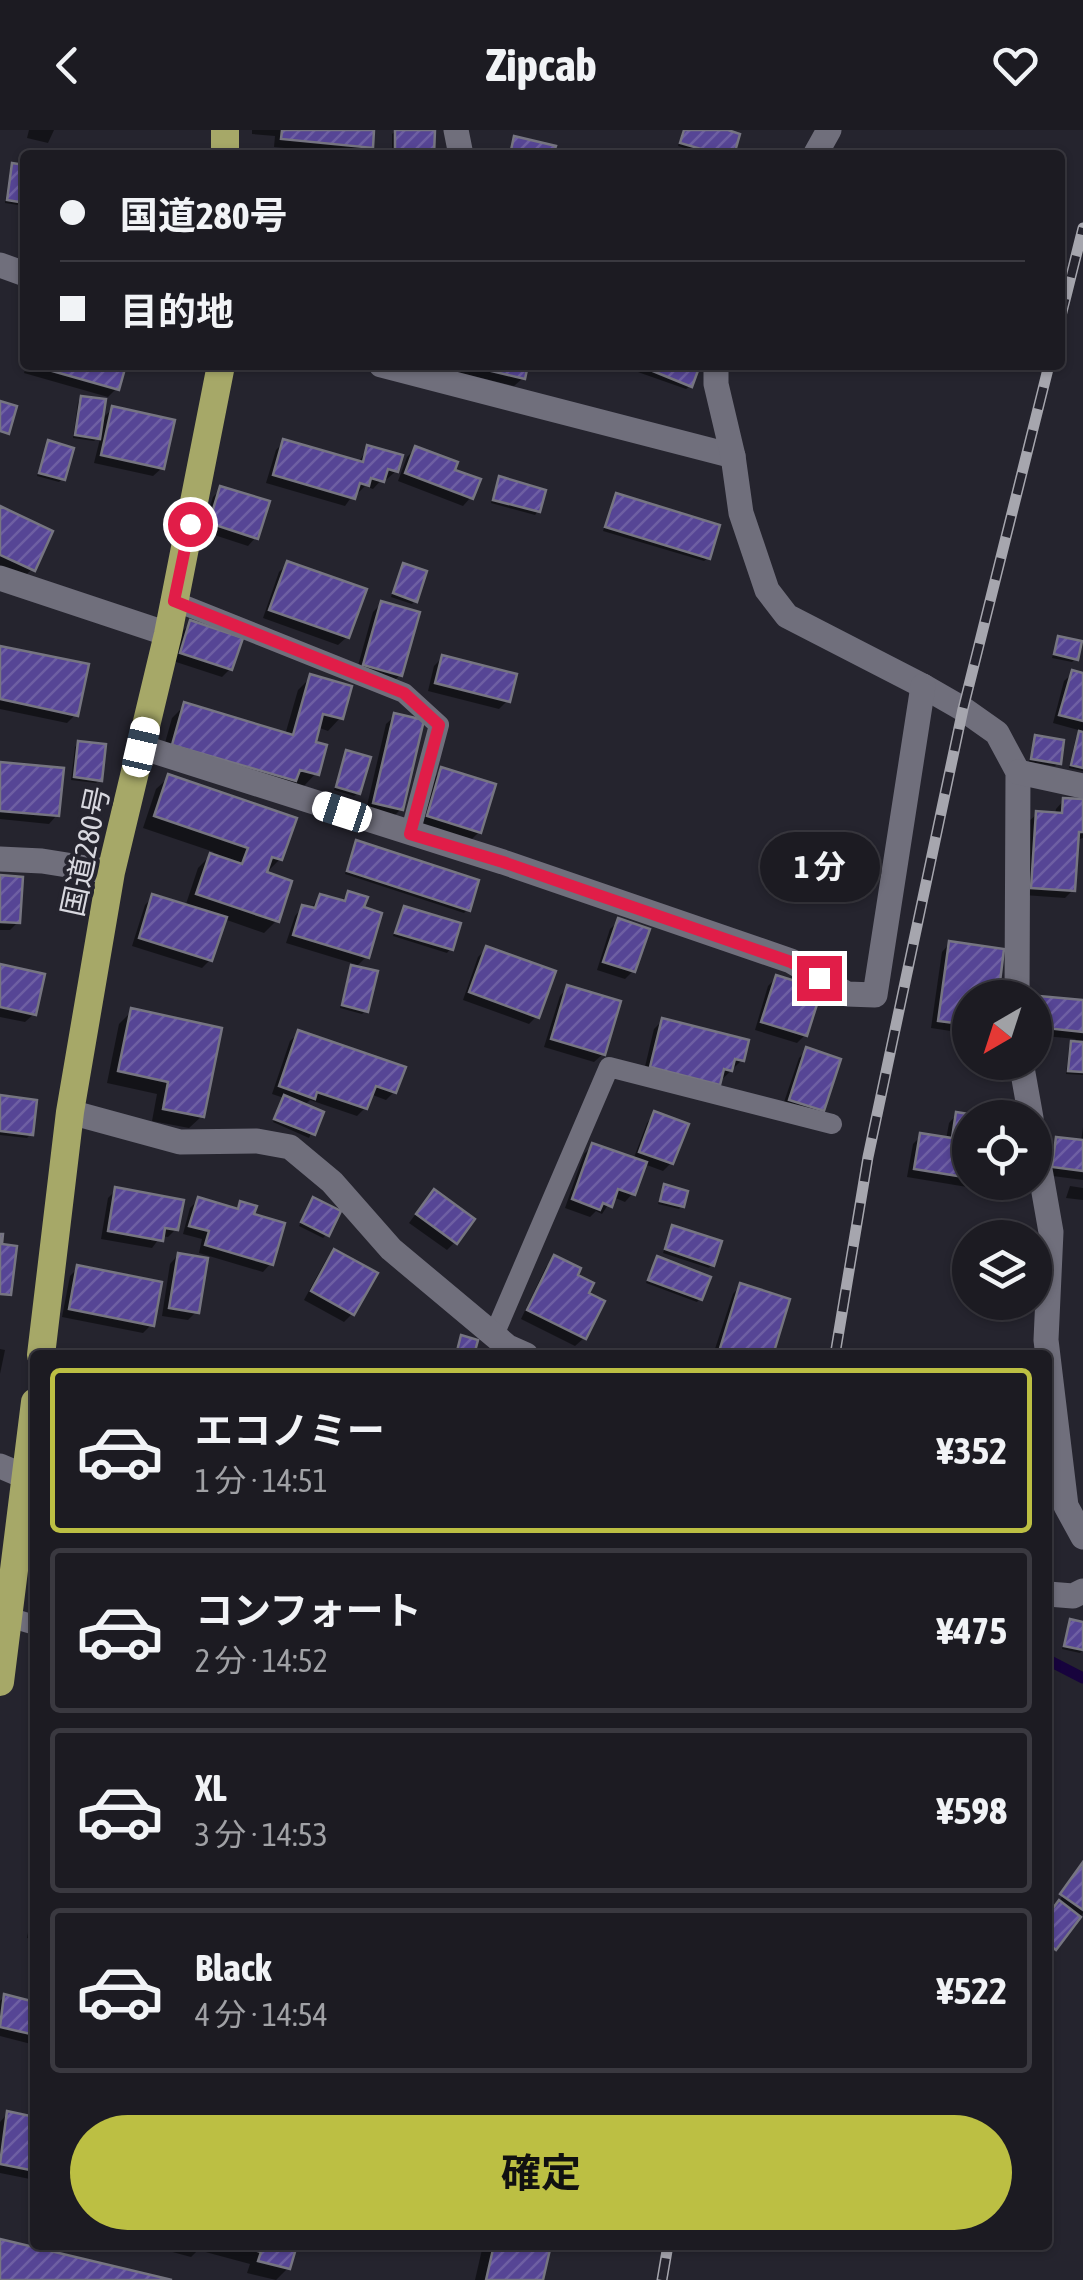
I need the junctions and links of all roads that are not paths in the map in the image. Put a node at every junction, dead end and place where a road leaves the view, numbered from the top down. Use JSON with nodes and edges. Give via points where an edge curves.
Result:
{"nodes":[{"id":1,"x":220,"y":370,"type":"edge"},
{"id":2,"x":400,"y":370,"type":"edge"},
{"id":3,"x":716,"y":370,"type":"edge"},
{"id":4,"x":733,"y":456,"type":"junction"},
{"id":5,"x":0,"y":578,"type":"edge"},
{"id":6,"x":174,"y":601,"type":"junction"},
{"id":7,"x":168,"y":634,"type":"junction"},
{"id":8,"x":923,"y":686,"type":"junction"},
{"id":9,"x":141,"y":747,"type":"junction"},
{"id":10,"x":1018,"y":772,"type":"junction"},
{"id":11,"x":1083,"y":786,"type":"edge"},
{"id":12,"x":410,"y":834,"type":"junction"},
{"id":13,"x":0,"y":859,"type":"edge"},
{"id":14,"x":111,"y":872,"type":"junction"},
{"id":15,"x":1017,"y":980,"type":"edge"},
{"id":16,"x":70,"y":1112,"type":"junction"},
{"id":17,"x":832,"y":1124,"type":"dead end"},
{"id":18,"x":1045,"y":1200,"type":"edge"},
{"id":19,"x":494,"y":1335,"type":"junction"},
{"id":20,"x":42,"y":1350,"type":"edge"},
{"id":21,"x":515,"y":1350,"type":"edge"},
{"id":22,"x":1047,"y":1350,"type":"edge"},
{"id":23,"x":1052,"y":1390,"type":"edge"},
{"id":24,"x":30,"y":1418,"type":"edge"},
{"id":25,"x":13,"y":1471,"type":"edge"},
{"id":26,"x":1083,"y":1537,"type":"edge"},
{"id":27,"x":1083,"y":1591,"type":"edge"},
{"id":28,"x":1052,"y":1594,"type":"edge"},
{"id":29,"x":22,"y":1621,"type":"edge"},
{"id":30,"x":0,"y":1682,"type":"edge"}],
"edges":[{"from":1,"to":6,"type":"highway","name":"国道280号"},
{"from":2,"to":4,"type":"street"},
{"from":3,"to":4,"type":"street"},
{"from":4,"to":8,"type":"street","via":[[741,513],[767,590],[786,616]]},
{"from":5,"to":7,"type":"street"},
{"from":6,"to":7,"type":"highway","name":"国道280号"},
{"from":6,"to":12,"type":"lane","via":[[404,693],[426,710],[439,725]]},
{"from":7,"to":9,"type":"highway","name":"国道280号"},
{"from":8,"to":10,"type":"street","via":[[997,733]]},
{"from":8,"to":12,"type":"street","via":[[874,995],[847,994],[791,962]]},
{"from":9,"to":12,"type":"street"},
{"from":9,"to":14,"type":"highway","name":"国道280号"},
{"from":10,"to":11,"type":"street"},
{"from":10,"to":15,"type":"street"},
{"from":13,"to":14,"type":"street"},
{"from":14,"to":16,"type":"highway","name":"国道280号"},
{"from":16,"to":19,"type":"street","via":[[180,1142],[257,1140],[290,1147],[332,1182],[391,1249]]},
{"from":16,"to":20,"type":"highway","name":"国道280号"},
{"from":17,"to":19,"type":"lane","via":[[609,1067]]},
{"from":18,"to":22,"type":"street","via":[[1051,1232]]},
{"from":19,"to":21,"type":"street"},
{"from":23,"to":26,"type":"street","via":[[1066,1506]]},
{"from":24,"to":25,"type":"highway"},
{"from":25,"to":29,"type":"highway"},
{"from":27,"to":28,"type":"street"},
{"from":29,"to":30,"type":"highway"}]}
